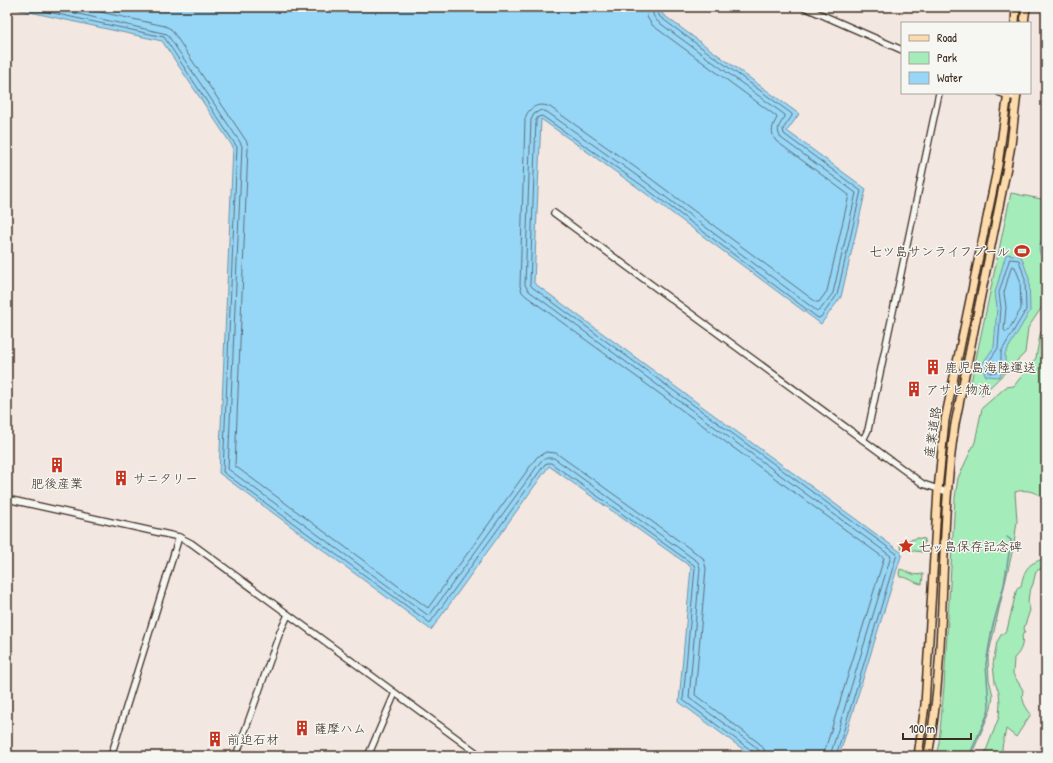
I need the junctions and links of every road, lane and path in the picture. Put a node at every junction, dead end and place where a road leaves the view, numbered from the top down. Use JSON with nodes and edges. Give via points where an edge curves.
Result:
{"nodes":[{"id":1,"x":804,"y":7,"type":"edge"},
{"id":2,"x":1016,"y":7,"type":"edge"},
{"id":3,"x":1026,"y":7,"type":"edge"},
{"id":4,"x":1015,"y":22,"type":"edge"},
{"id":5,"x":1024,"y":22,"type":"edge"},
{"id":6,"x":901,"y":50,"type":"edge"},
{"id":7,"x":939,"y":94,"type":"edge"},
{"id":8,"x":1008,"y":94,"type":"edge"},
{"id":9,"x":1016,"y":96,"type":"edge"},
{"id":10,"x":554,"y":213,"type":"dead end"},
{"id":11,"x":863,"y":440,"type":"junction"},
{"id":12,"x":938,"y":490,"type":"junction"},
{"id":13,"x":947,"y":492,"type":"junction"},
{"id":14,"x":7,"y":499,"type":"edge"},
{"id":15,"x":180,"y":537,"type":"junction"},
{"id":16,"x":288,"y":615,"type":"junction"},
{"id":17,"x":395,"y":693,"type":"junction"},
{"id":18,"x":111,"y":756,"type":"edge"},
{"id":19,"x":236,"y":756,"type":"edge"},
{"id":20,"x":368,"y":756,"type":"edge"},
{"id":21,"x":481,"y":756,"type":"edge"},
{"id":22,"x":918,"y":756,"type":"edge"},
{"id":23,"x":928,"y":756,"type":"edge"}],
"edges":[{"from":1,"to":6,"type":"street"},
{"from":2,"to":4,"type":"main road"},
{"from":3,"to":5,"type":"main road"},
{"from":7,"to":11,"type":"street","via":[[868,430]]},
{"from":8,"to":9,"type":"street"},
{"from":8,"to":12,"type":"main road","name":"産業道路","via":[[998,165],[945,420]]},
{"from":9,"to":13,"type":"main road","name":"産業道路","via":[[1007,167],[955,424]]},
{"from":10,"to":11,"type":"street"},
{"from":11,"to":12,"type":"street","via":[[923,484]]},
{"from":12,"to":13,"type":"street"},
{"from":12,"to":22,"type":"main road","name":"産業道路","via":[[925,705]]},
{"from":13,"to":23,"type":"main road","name":"産業道路","via":[[936,700]]},
{"from":14,"to":15,"type":"street"},
{"from":15,"to":16,"type":"street"},
{"from":15,"to":18,"type":"street"},
{"from":16,"to":17,"type":"street"},
{"from":16,"to":19,"type":"street"},
{"from":17,"to":20,"type":"street"},
{"from":17,"to":21,"type":"street"}]}
